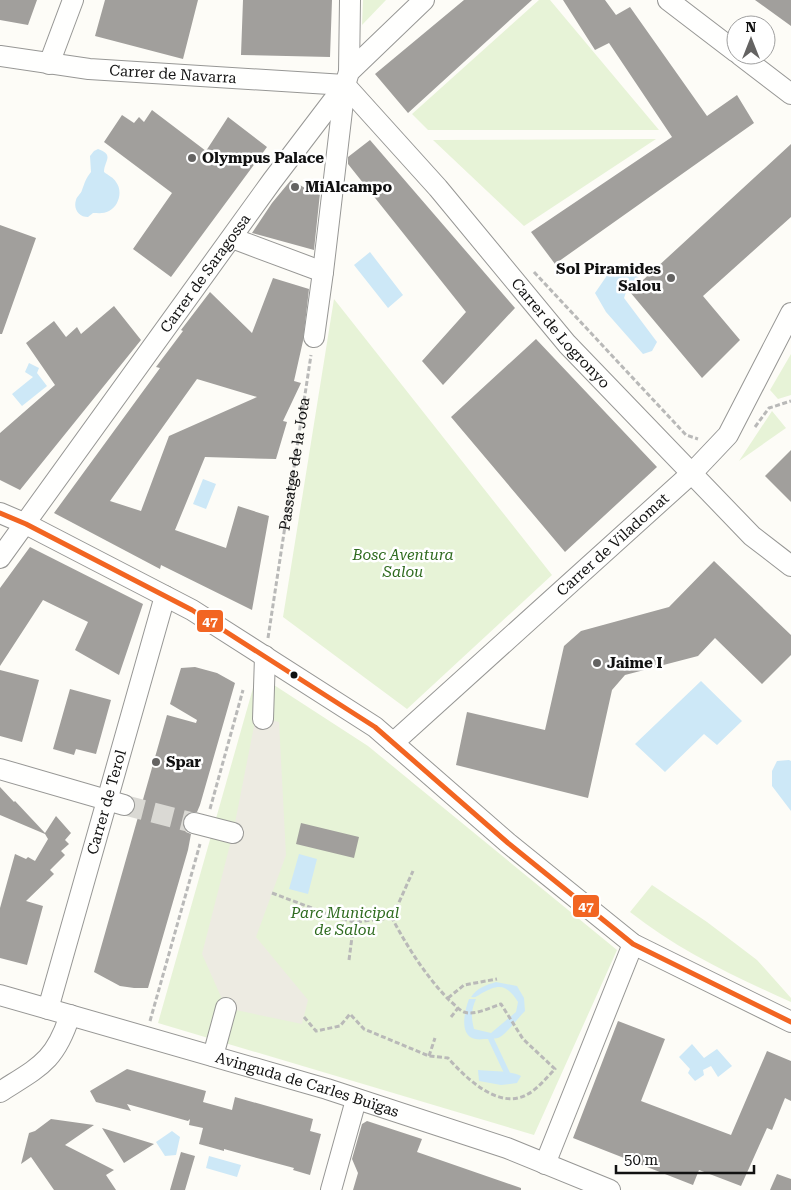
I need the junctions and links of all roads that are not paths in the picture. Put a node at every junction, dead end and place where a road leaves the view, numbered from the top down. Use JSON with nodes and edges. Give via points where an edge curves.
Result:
{"nodes":[{"id":1,"x":73,"y":0,"type":"edge"},
{"id":2,"x":350,"y":0,"type":"edge"},
{"id":3,"x":424,"y":0,"type":"edge"},
{"id":4,"x":668,"y":0,"type":"edge"},
{"id":5,"x":726,"y":44,"type":"edge"},
{"id":6,"x":0,"y":56,"type":"edge"},
{"id":7,"x":49,"y":64,"type":"junction"},
{"id":8,"x":753,"y":65,"type":"edge"},
{"id":9,"x":347,"y":79,"type":"junction"},
{"id":10,"x":791,"y":94,"type":"edge"},
{"id":11,"x":232,"y":238,"type":"junction"},
{"id":12,"x":324,"y":272,"type":"junction"},
{"id":13,"x":791,"y":313,"type":"edge"},
{"id":14,"x":314,"y":338,"type":"road end"},
{"id":15,"x":692,"y":473,"type":"junction"},
{"id":16,"x":0,"y":513,"type":"edge"},
{"id":17,"x":26,"y":524,"type":"junction"},
{"id":18,"x":0,"y":558,"type":"edge"},
{"id":19,"x":791,"y":566,"type":"edge"},
{"id":20,"x":165,"y":596,"type":"junction"},
{"id":21,"x":265,"y":656,"type":"junction"},
{"id":22,"x":263,"y":719,"type":"dead end"},
{"id":23,"x":394,"y":743,"type":"junction"},
{"id":24,"x":0,"y":769,"type":"edge"},
{"id":25,"x":116,"y":803,"type":"junction"},
{"id":26,"x":194,"y":823,"type":"tunnel mouth"},
{"id":27,"x":233,"y":833,"type":"dead end"},
{"id":28,"x":634,"y":944,"type":"junction"},
{"id":29,"x":0,"y":995,"type":"edge"},
{"id":30,"x":226,"y":1008,"type":"dead end"},
{"id":31,"x":48,"y":1009,"type":"junction"},
{"id":32,"x":70,"y":1015,"type":"junction"},
{"id":33,"x":791,"y":1022,"type":"edge"},
{"id":34,"x":213,"y":1056,"type":"junction"},
{"id":35,"x":0,"y":1092,"type":"edge"},
{"id":36,"x":356,"y":1100,"type":"junction"},
{"id":37,"x":546,"y":1164,"type":"junction"},
{"id":38,"x":331,"y":1190,"type":"edge"},
{"id":39,"x":610,"y":1190,"type":"edge"}],
"edges":[{"from":1,"to":7,"type":"street"},
{"from":2,"to":9,"type":"street"},
{"from":3,"to":9,"type":"street","name":"Carrer de Saragossa"},
{"from":4,"to":5,"type":"street"},
{"from":6,"to":7,"type":"street","name":"Carrer de Navarra"},
{"from":7,"to":9,"type":"street","name":"Carrer de Navarra","via":[[88,69]]},
{"from":8,"to":10,"type":"street"},
{"from":9,"to":11,"type":"street","name":"Carrer de Saragossa"},
{"from":9,"to":12,"type":"street"},
{"from":9,"to":15,"type":"street","name":"Carrer de Logronyo","via":[[567,344]]},
{"from":11,"to":12,"type":"street"},
{"from":11,"to":17,"type":"street","name":"Carrer de Saragossa"},
{"from":12,"to":14,"type":"street"},
{"from":13,"to":15,"type":"street","name":"Carrer de Viladomat","via":[[728,435]]},
{"from":15,"to":19,"type":"street","name":"Carrer de Logronyo","via":[[752,536]]},
{"from":15,"to":23,"type":"street","name":"Carrer de Viladomat"},
{"from":16,"to":17,"type":"street"},
{"from":17,"to":18,"type":"street","name":"Carrer de Saragossa"},
{"from":17,"to":20,"type":"street"},
{"from":20,"to":21,"type":"street"},
{"from":20,"to":25,"type":"street","name":"Carrer de Terol"},
{"from":21,"to":22,"type":"street"},
{"from":21,"to":23,"type":"street","via":[[375,727]]},
{"from":23,"to":28,"type":"street","via":[[508,843]]},
{"from":24,"to":25,"type":"street"},
{"from":25,"to":31,"type":"street","name":"Carrer de Terol"},
{"from":26,"to":27,"type":"street"},
{"from":28,"to":33,"type":"street"},
{"from":28,"to":37,"type":"street"},
{"from":29,"to":31,"type":"street","name":"Avinguda de Carles Buïgas"},
{"from":30,"to":34,"type":"street"},
{"from":31,"to":32,"type":"street","name":"Avinguda de Carles Buïgas"},
{"from":32,"to":34,"type":"street","name":"Avinguda de Carles Buïgas"},
{"from":32,"to":35,"type":"street","via":[[55,1050],[40,1066]]},
{"from":34,"to":36,"type":"street","name":"Avinguda de Carles Buïgas"},
{"from":36,"to":37,"type":"street","name":"Avinguda de Carles Buïgas","via":[[507,1148]]},
{"from":36,"to":38,"type":"street"},
{"from":37,"to":39,"type":"street","name":"Avinguda de Carles Buïgas"}]}
